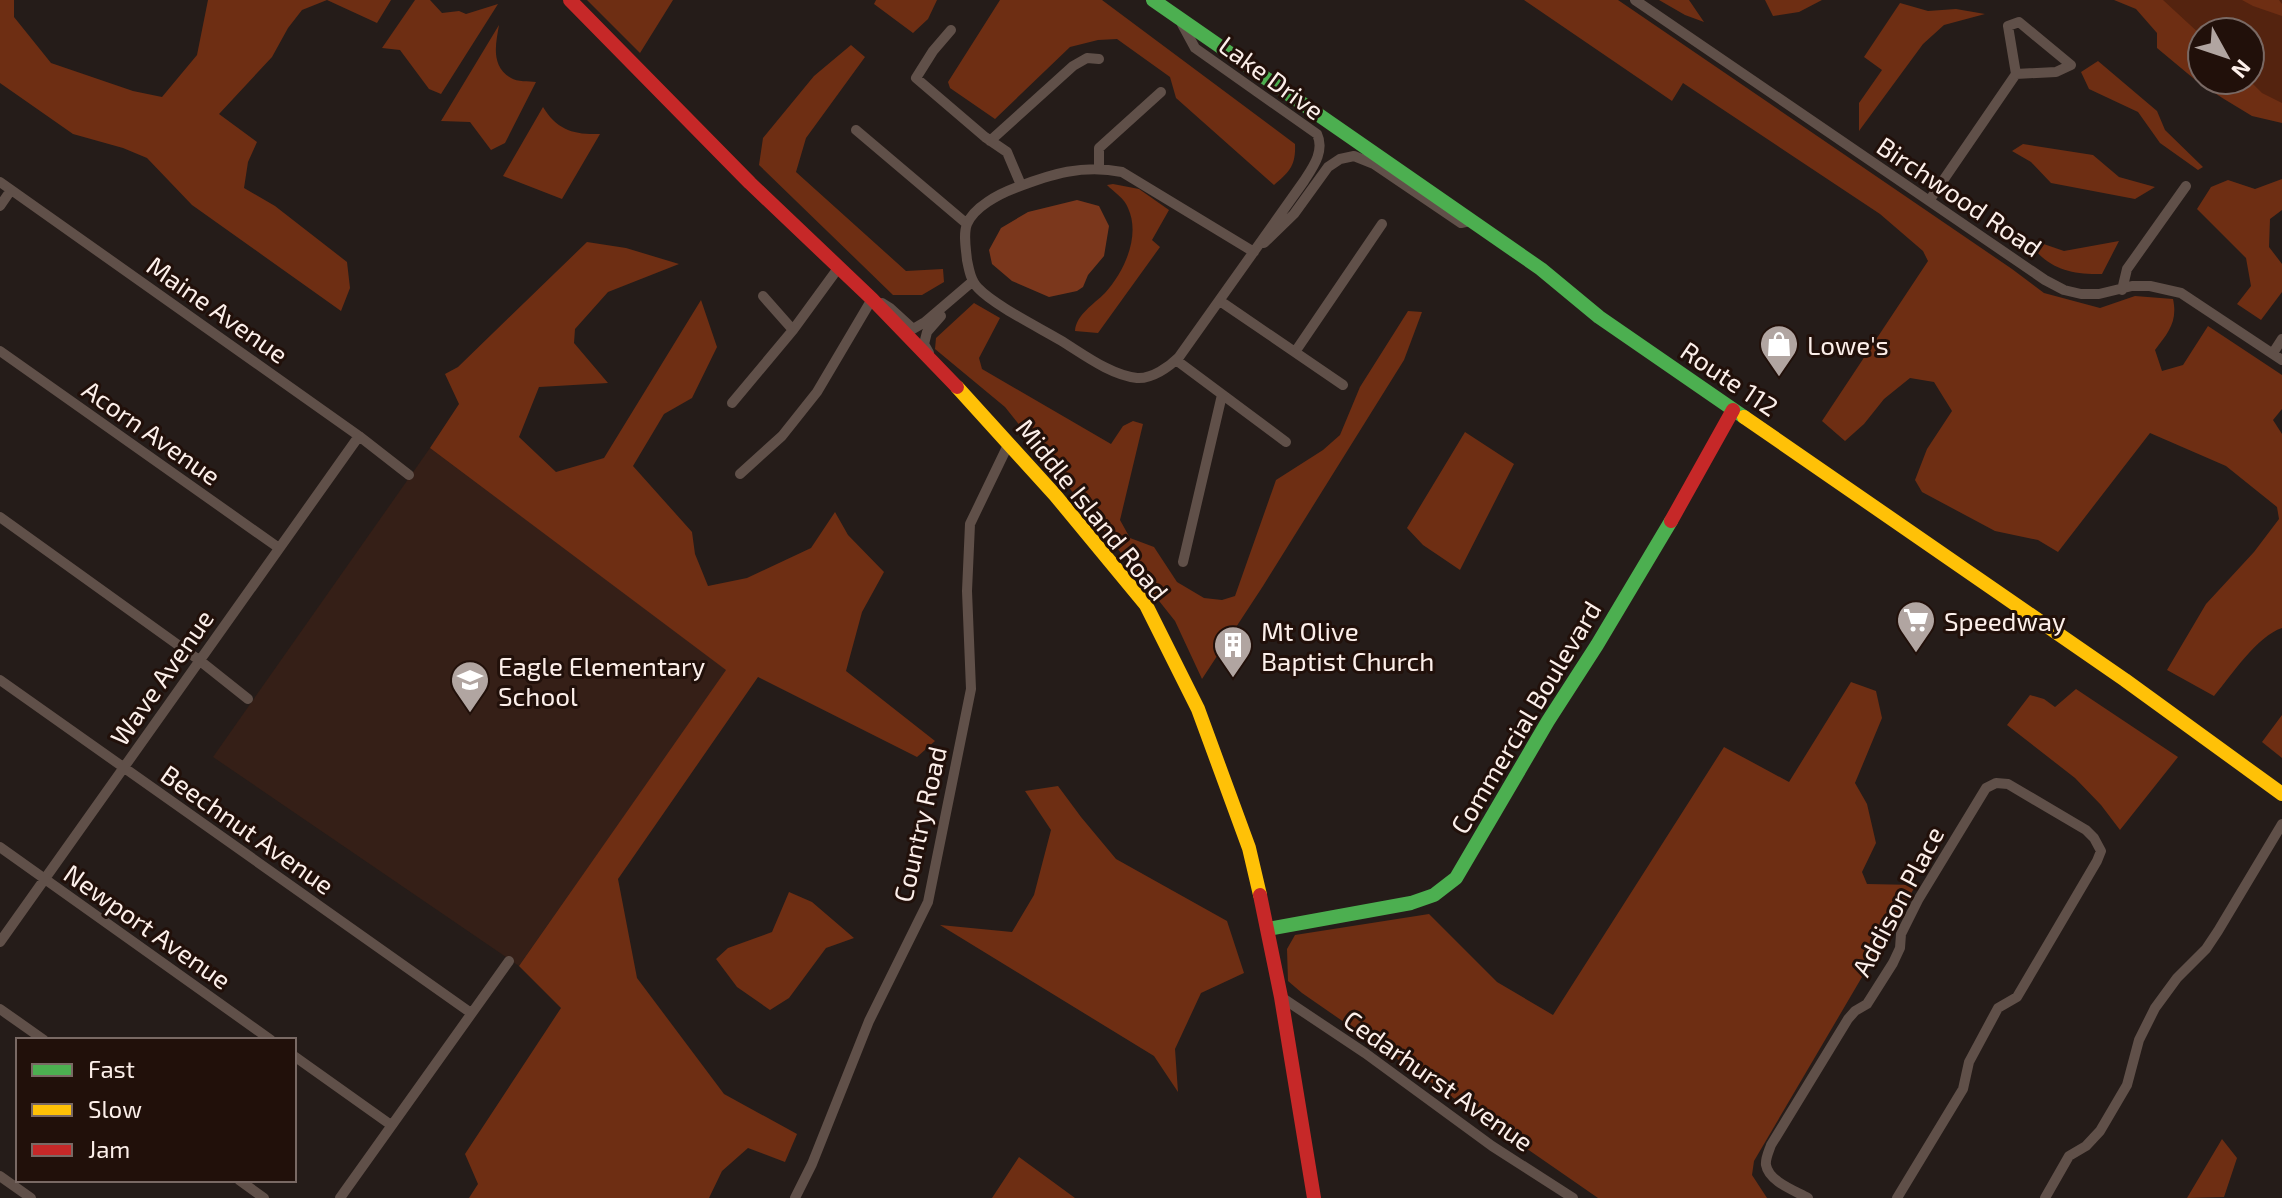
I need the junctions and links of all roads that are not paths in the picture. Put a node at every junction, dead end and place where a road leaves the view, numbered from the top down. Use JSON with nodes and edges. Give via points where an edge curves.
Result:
{"nodes":[{"id":1,"x":570,"y":0,"type":"edge"},
{"id":2,"x":1153,"y":0,"type":"edge"},
{"id":3,"x":1635,"y":0,"type":"edge"},
{"id":4,"x":1179,"y":19,"type":"junction"},
{"id":5,"x":951,"y":30,"type":"dead end"},
{"id":6,"x":1099,"y":59,"type":"dead end"},
{"id":7,"x":2016,"y":74,"type":"junction"},
{"id":8,"x":1161,"y":92,"type":"dead end"},
{"id":9,"x":856,"y":130,"type":"dead end"},
{"id":10,"x":990,"y":141,"type":"junction"},
{"id":11,"x":1099,"y":167,"type":"junction"},
{"id":12,"x":0,"y":182,"type":"edge"},
{"id":13,"x":1021,"y":185,"type":"junction"},
{"id":14,"x":2186,"y":186,"type":"dead end"},
{"id":15,"x":11,"y":190,"type":"junction"},
{"id":16,"x":1929,"y":201,"type":"junction"},
{"id":17,"x":0,"y":206,"type":"edge"},
{"id":18,"x":1471,"y":221,"type":"junction"},
{"id":19,"x":967,"y":224,"type":"junction"},
{"id":20,"x":1382,"y":224,"type":"dead end"},
{"id":21,"x":1254,"y":252,"type":"junction"},
{"id":22,"x":839,"y":267,"type":"junction"},
{"id":23,"x":975,"y":284,"type":"junction"},
{"id":24,"x":2122,"y":290,"type":"junction"},
{"id":25,"x":763,"y":296,"type":"dead end"},
{"id":26,"x":871,"y":298,"type":"junction"},
{"id":27,"x":1220,"y":301,"type":"junction"},
{"id":28,"x":793,"y":330,"type":"junction"},
{"id":29,"x":2282,"y":339,"type":"edge"},
{"id":30,"x":0,"y":351,"type":"edge"},
{"id":31,"x":1295,"y":352,"type":"junction"},
{"id":32,"x":2277,"y":356,"type":"edge"},
{"id":33,"x":1176,"y":360,"type":"junction"},
{"id":34,"x":934,"y":362,"type":"junction"},
{"id":35,"x":1343,"y":385,"type":"dead end"},
{"id":36,"x":1222,"y":395,"type":"junction"},
{"id":37,"x":732,"y":403,"type":"dead end"},
{"id":38,"x":1733,"y":410,"type":"junction"},
{"id":39,"x":359,"y":436,"type":"junction"},
{"id":40,"x":1286,"y":442,"type":"dead end"},
{"id":41,"x":1009,"y":443,"type":"junction"},
{"id":42,"x":740,"y":474,"type":"dead end"},
{"id":43,"x":409,"y":475,"type":"dead end"},
{"id":44,"x":0,"y":517,"type":"edge"},
{"id":45,"x":279,"y":548,"type":"junction"},
{"id":46,"x":1183,"y":562,"type":"dead end"},
{"id":47,"x":199,"y":660,"type":"junction"},
{"id":48,"x":0,"y":680,"type":"edge"},
{"id":49,"x":248,"y":699,"type":"dead end"},
{"id":50,"x":125,"y":768,"type":"junction"},
{"id":51,"x":2282,"y":794,"type":"edge"},
{"id":52,"x":2282,"y":824,"type":"edge"},
{"id":53,"x":0,"y":847,"type":"edge"},
{"id":54,"x":46,"y":879,"type":"junction"},
{"id":55,"x":1268,"y":929,"type":"junction"},
{"id":56,"x":0,"y":942,"type":"edge"},
{"id":57,"x":509,"y":961,"type":"dead end"},
{"id":58,"x":1281,"y":997,"type":"junction"},
{"id":59,"x":0,"y":1009,"type":"edge"},
{"id":60,"x":471,"y":1013,"type":"junction"},
{"id":61,"x":41,"y":1038,"type":"edge"},
{"id":62,"x":268,"y":1038,"type":"edge"},
{"id":63,"x":296,"y":1057,"type":"edge"},
{"id":64,"x":391,"y":1125,"type":"junction"},
{"id":65,"x":0,"y":1176,"type":"edge"},
{"id":66,"x":242,"y":1182,"type":"edge"},
{"id":67,"x":31,"y":1198,"type":"edge"},
{"id":68,"x":264,"y":1198,"type":"edge"},
{"id":69,"x":340,"y":1198,"type":"edge"},
{"id":70,"x":795,"y":1198,"type":"edge"},
{"id":71,"x":1314,"y":1198,"type":"edge"},
{"id":72,"x":1573,"y":1198,"type":"edge"},
{"id":73,"x":1808,"y":1198,"type":"edge"},
{"id":74,"x":1897,"y":1198,"type":"edge"},
{"id":75,"x":2045,"y":1198,"type":"edge"}],
"edges":[{"from":1,"to":22,"type":"street","name":"Middle Island Road"},
{"from":2,"to":4,"type":"street","name":"Route 112"},
{"from":3,"to":16,"type":"street","name":"Birchwood Road"},
{"from":4,"to":18,"type":"street","name":"Route 112"},
{"from":4,"to":21,"type":"street","name":"Lake Drive","via":[[1195,48],[1320,141],[1317,161]]},
{"from":5,"to":10,"type":"street","via":[[916,78]]},
{"from":6,"to":10,"type":"street","via":[[1087,58],[1073,66]]},
{"from":7,"to":7,"type":"street","via":[[2056,72],[2071,65],[2019,22],[2008,26]]},
{"from":7,"to":16,"type":"street"},
{"from":8,"to":11,"type":"street","via":[[1099,148]]},
{"from":9,"to":19,"type":"street"},
{"from":10,"to":13,"type":"street","via":[[1007,152]]},
{"from":11,"to":13,"type":"street"},
{"from":11,"to":21,"type":"street","via":[[1122,172]]},
{"from":12,"to":15,"type":"street","name":"Maine Avenue"},
{"from":13,"to":19,"type":"street","via":[[980,207]]},
{"from":14,"to":24,"type":"street","via":[[2127,269]]},
{"from":15,"to":17,"type":"street"},
{"from":15,"to":39,"type":"street","name":"Maine Avenue"},
{"from":16,"to":24,"type":"street","name":"Birchwood Road","via":[[2064,290]]},
{"from":18,"to":21,"type":"street","name":"Lake Drive","via":[[1461,223],[1354,156],[1328,167],[1294,214]]},
{"from":18,"to":38,"type":"street","name":"Route 112"},
{"from":19,"to":23,"type":"street","via":[[965,244]]},
{"from":20,"to":31,"type":"street"},
{"from":21,"to":27,"type":"street","name":"Lake Drive"},
{"from":22,"to":26,"type":"street","name":"Middle Island Road"},
{"from":22,"to":28,"type":"street"},
{"from":23,"to":26,"type":"street","via":[[913,329]]},
{"from":23,"to":33,"type":"street","name":"Lake Drive","via":[[997,302],[1127,375],[1139,379]]},
{"from":23,"to":34,"type":"street","via":[[927,332],[924,344]]},
{"from":24,"to":32,"type":"street","name":"Birchwood Road","via":[[2150,286],[2181,293]]},
{"from":25,"to":28,"type":"street"},
{"from":26,"to":34,"type":"street","name":"Middle Island Road"},
{"from":26,"to":42,"type":"street","via":[[817,392],[782,436]]},
{"from":27,"to":31,"type":"street"},
{"from":27,"to":33,"type":"street","name":"Lake Drive"},
{"from":28,"to":37,"type":"street"},
{"from":29,"to":32,"type":"street"},
{"from":30,"to":45,"type":"street","name":"Acorn Avenue"},
{"from":31,"to":35,"type":"street"},
{"from":33,"to":36,"type":"street"},
{"from":34,"to":41,"type":"street","name":"Middle Island Road"},
{"from":36,"to":40,"type":"street"},
{"from":36,"to":46,"type":"street"},
{"from":38,"to":51,"type":"street","name":"Route 112"},
{"from":38,"to":55,"type":"street","name":"Commercial Boulevard","via":[[1456,878],[1434,895],[1411,903]]},
{"from":39,"to":43,"type":"street","name":"Maine Avenue"},
{"from":39,"to":45,"type":"street","name":"Wave Avenue"},
{"from":41,"to":55,"type":"street","name":"Middle Island Road","via":[[1146,605],[1203,721],[1249,848]]},
{"from":41,"to":70,"type":"street","name":"Country Road","via":[[970,524],[971,689],[928,902],[869,1021]]},
{"from":44,"to":47,"type":"street"},
{"from":45,"to":47,"type":"street","name":"Wave Avenue"},
{"from":47,"to":49,"type":"street"},
{"from":47,"to":50,"type":"street","name":"Wave Avenue"},
{"from":48,"to":50,"type":"street","name":"Beechnut Avenue"},
{"from":50,"to":54,"type":"street","name":"Wave Avenue"},
{"from":50,"to":60,"type":"street","name":"Beechnut Avenue"},
{"from":52,"to":75,"type":"street","via":[[2206,949],[2155,1008],[2139,1040],[2127,1085],[2100,1131],[2069,1156]]},
{"from":53,"to":54,"type":"street","name":"Newport Avenue"},
{"from":54,"to":56,"type":"street","name":"Wave Avenue"},
{"from":54,"to":62,"type":"street","name":"Newport Avenue"},
{"from":55,"to":58,"type":"street","name":"Middle Island Road"},
{"from":57,"to":60,"type":"street"},
{"from":58,"to":71,"type":"street","name":"Middle Island Road"},
{"from":58,"to":72,"type":"street","name":"Cedarhurst Avenue"},
{"from":59,"to":61,"type":"street"},
{"from":60,"to":64,"type":"street"},
{"from":63,"to":64,"type":"street"},
{"from":64,"to":69,"type":"street"},
{"from":65,"to":67,"type":"street"},
{"from":66,"to":68,"type":"street"},
{"from":73,"to":74,"type":"street","name":"Addison Place","via":[[1769,1172],[1765,1162],[1771,1145],[1848,1019],[1867,1004],[1893,963],[1918,900],[1986,788],[2008,784],[2086,830],[2101,851],[2017,997],[1998,1008],[1969,1062],[1963,1089]]}]}
